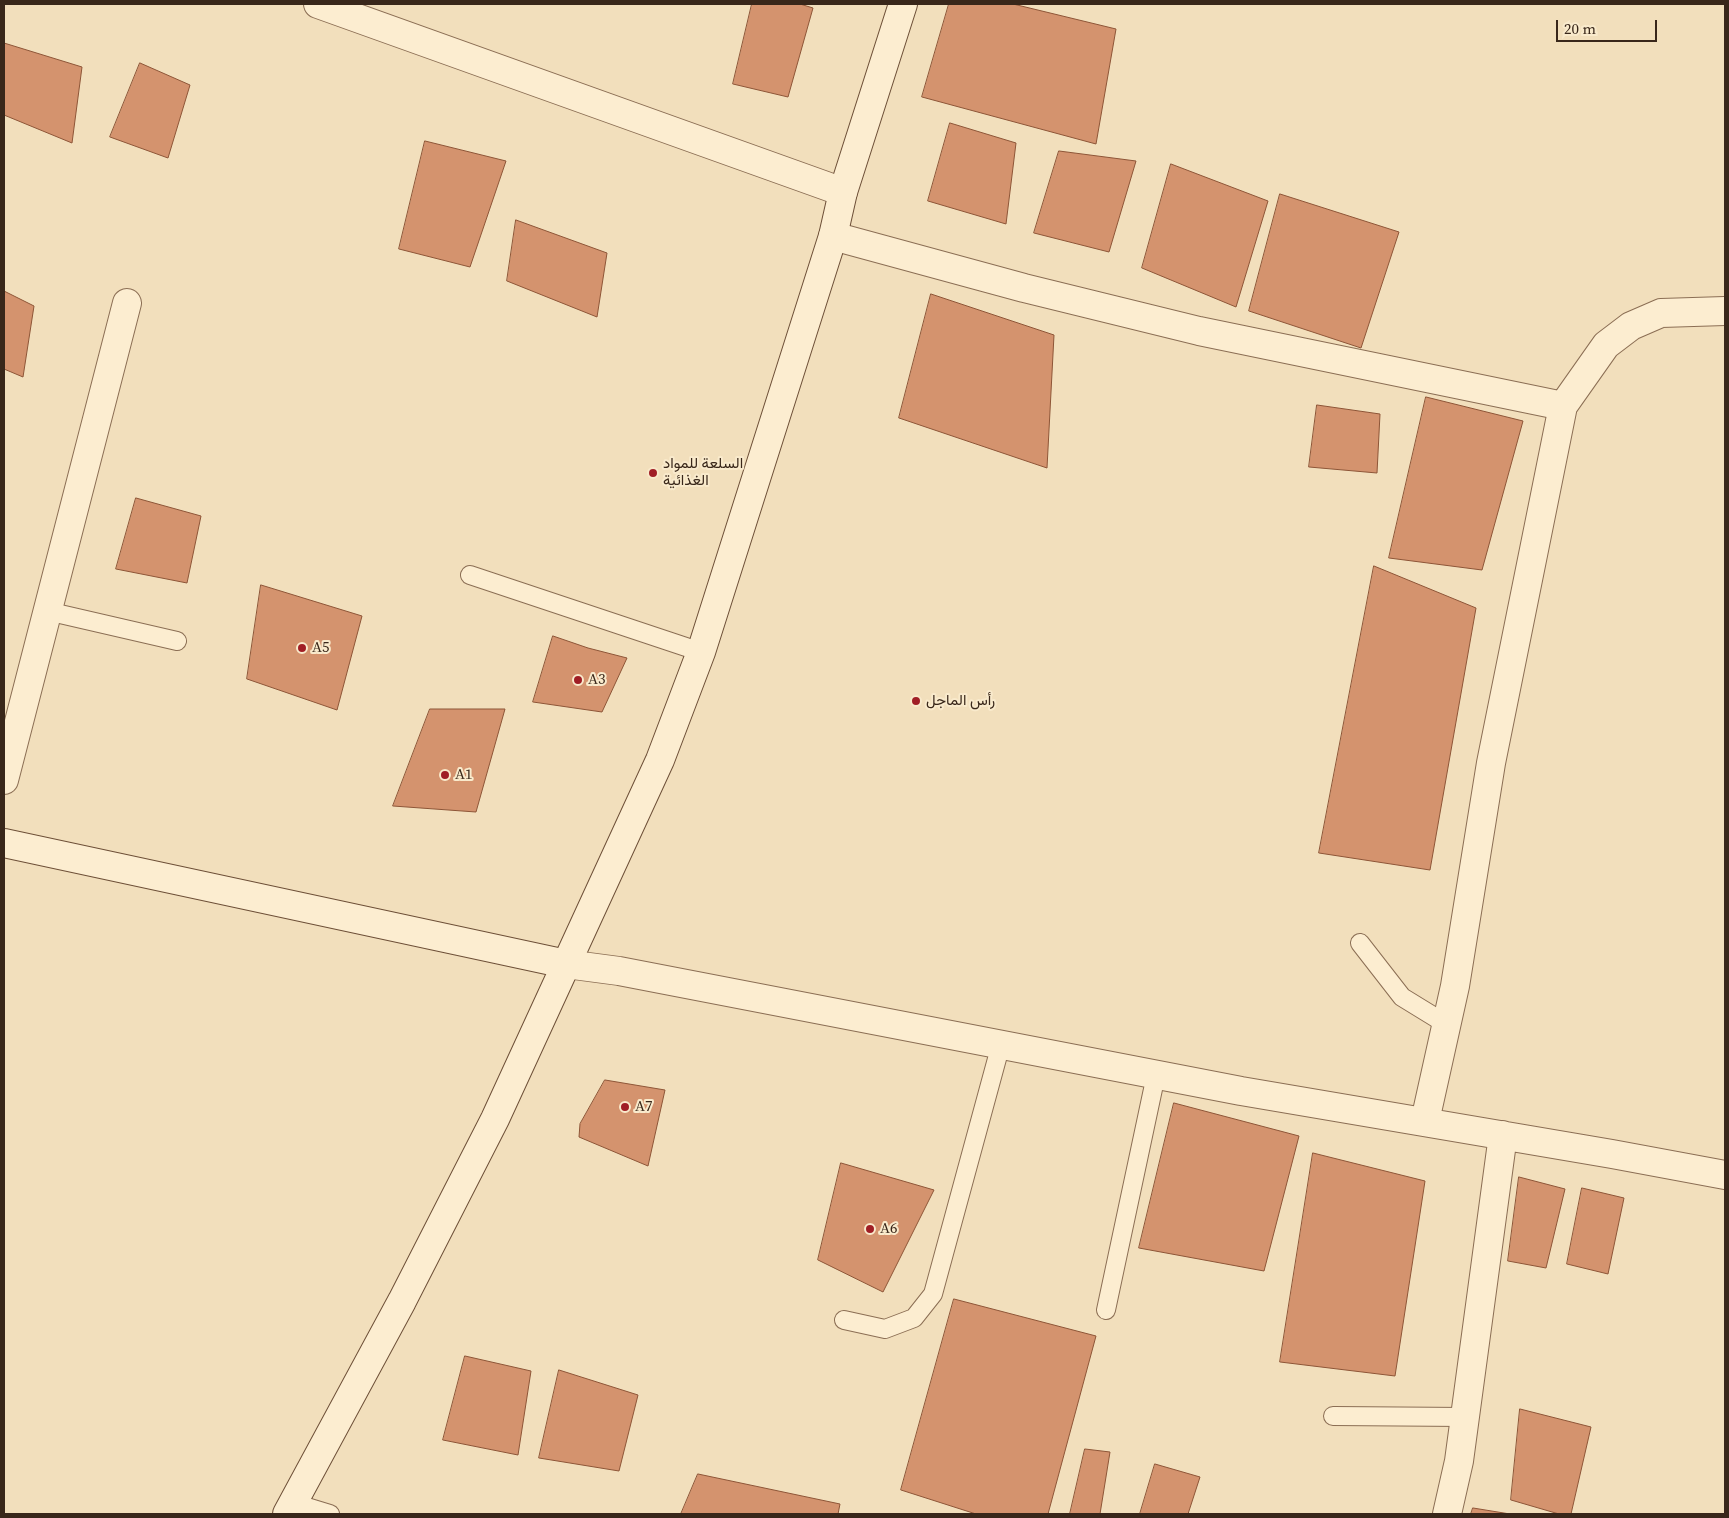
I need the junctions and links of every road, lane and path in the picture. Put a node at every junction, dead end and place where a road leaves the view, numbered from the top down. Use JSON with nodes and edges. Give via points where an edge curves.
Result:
{"nodes":[{"id":1,"x":318,"y":4,"type":"edge"},
{"id":2,"x":903,"y":4,"type":"edge"},
{"id":3,"x":843,"y":192,"type":"junction"},
{"id":4,"x":833,"y":236,"type":"junction"},
{"id":5,"x":126,"y":303,"type":"dead end"},
{"id":6,"x":1725,"y":311,"type":"edge"},
{"id":7,"x":1563,"y":406,"type":"junction"},
{"id":8,"x":470,"y":575,"type":"dead end"},
{"id":9,"x":47,"y":611,"type":"junction"},
{"id":10,"x":177,"y":641,"type":"dead end"},
{"id":11,"x":701,"y":652,"type":"junction"},
{"id":12,"x":4,"y":780,"type":"edge"},
{"id":13,"x":4,"y":843,"type":"edge"},
{"id":14,"x":1360,"y":943,"type":"dead end"},
{"id":15,"x":566,"y":964,"type":"junction"},
{"id":16,"x":1446,"y":1024,"type":"junction"},
{"id":17,"x":1001,"y":1044,"type":"junction"},
{"id":18,"x":1156,"y":1075,"type":"junction"},
{"id":19,"x":1425,"y":1121,"type":"junction"},
{"id":20,"x":1503,"y":1135,"type":"junction"},
{"id":21,"x":1725,"y":1175,"type":"edge"},
{"id":22,"x":1106,"y":1310,"type":"dead end"},
{"id":23,"x":844,"y":1320,"type":"dead end"},
{"id":24,"x":1333,"y":1416,"type":"dead end"},
{"id":25,"x":1465,"y":1417,"type":"junction"},
{"id":26,"x":290,"y":1509,"type":"edge"},
{"id":27,"x":330,"y":1514,"type":"edge"},
{"id":28,"x":1447,"y":1514,"type":"edge"}],
"edges":[{"from":1,"to":3,"type":"street"},
{"from":2,"to":3,"type":"street"},
{"from":3,"to":4,"type":"street"},
{"from":4,"to":7,"type":"street","via":[[1024,288],[1190,328]]},
{"from":4,"to":11,"type":"street"},
{"from":5,"to":9,"type":"street"},
{"from":6,"to":7,"type":"street","via":[[1661,314],[1631,326],[1606,346]]},
{"from":7,"to":16,"type":"street","via":[[1491,763]]},
{"from":8,"to":11,"type":"lane"},
{"from":9,"to":10,"type":"lane"},
{"from":9,"to":12,"type":"street"},
{"from":11,"to":15,"type":"street","via":[[660,760]]},
{"from":13,"to":15,"type":"street"},
{"from":14,"to":16,"type":"lane","via":[[1402,997]]},
{"from":15,"to":17,"type":"street","via":[[619,971]]},
{"from":15,"to":26,"type":"street","via":[[495,1119]]},
{"from":16,"to":19,"type":"street"},
{"from":17,"to":18,"type":"street"},
{"from":17,"to":23,"type":"lane","via":[[933,1294],[914,1318],[885,1329]]},
{"from":18,"to":19,"type":"street"},
{"from":18,"to":22,"type":"lane"},
{"from":19,"to":20,"type":"street"},
{"from":20,"to":21,"type":"street"},
{"from":20,"to":25,"type":"street"},
{"from":24,"to":25,"type":"lane"},
{"from":25,"to":28,"type":"street"},
{"from":26,"to":27,"type":"lane"}]}
